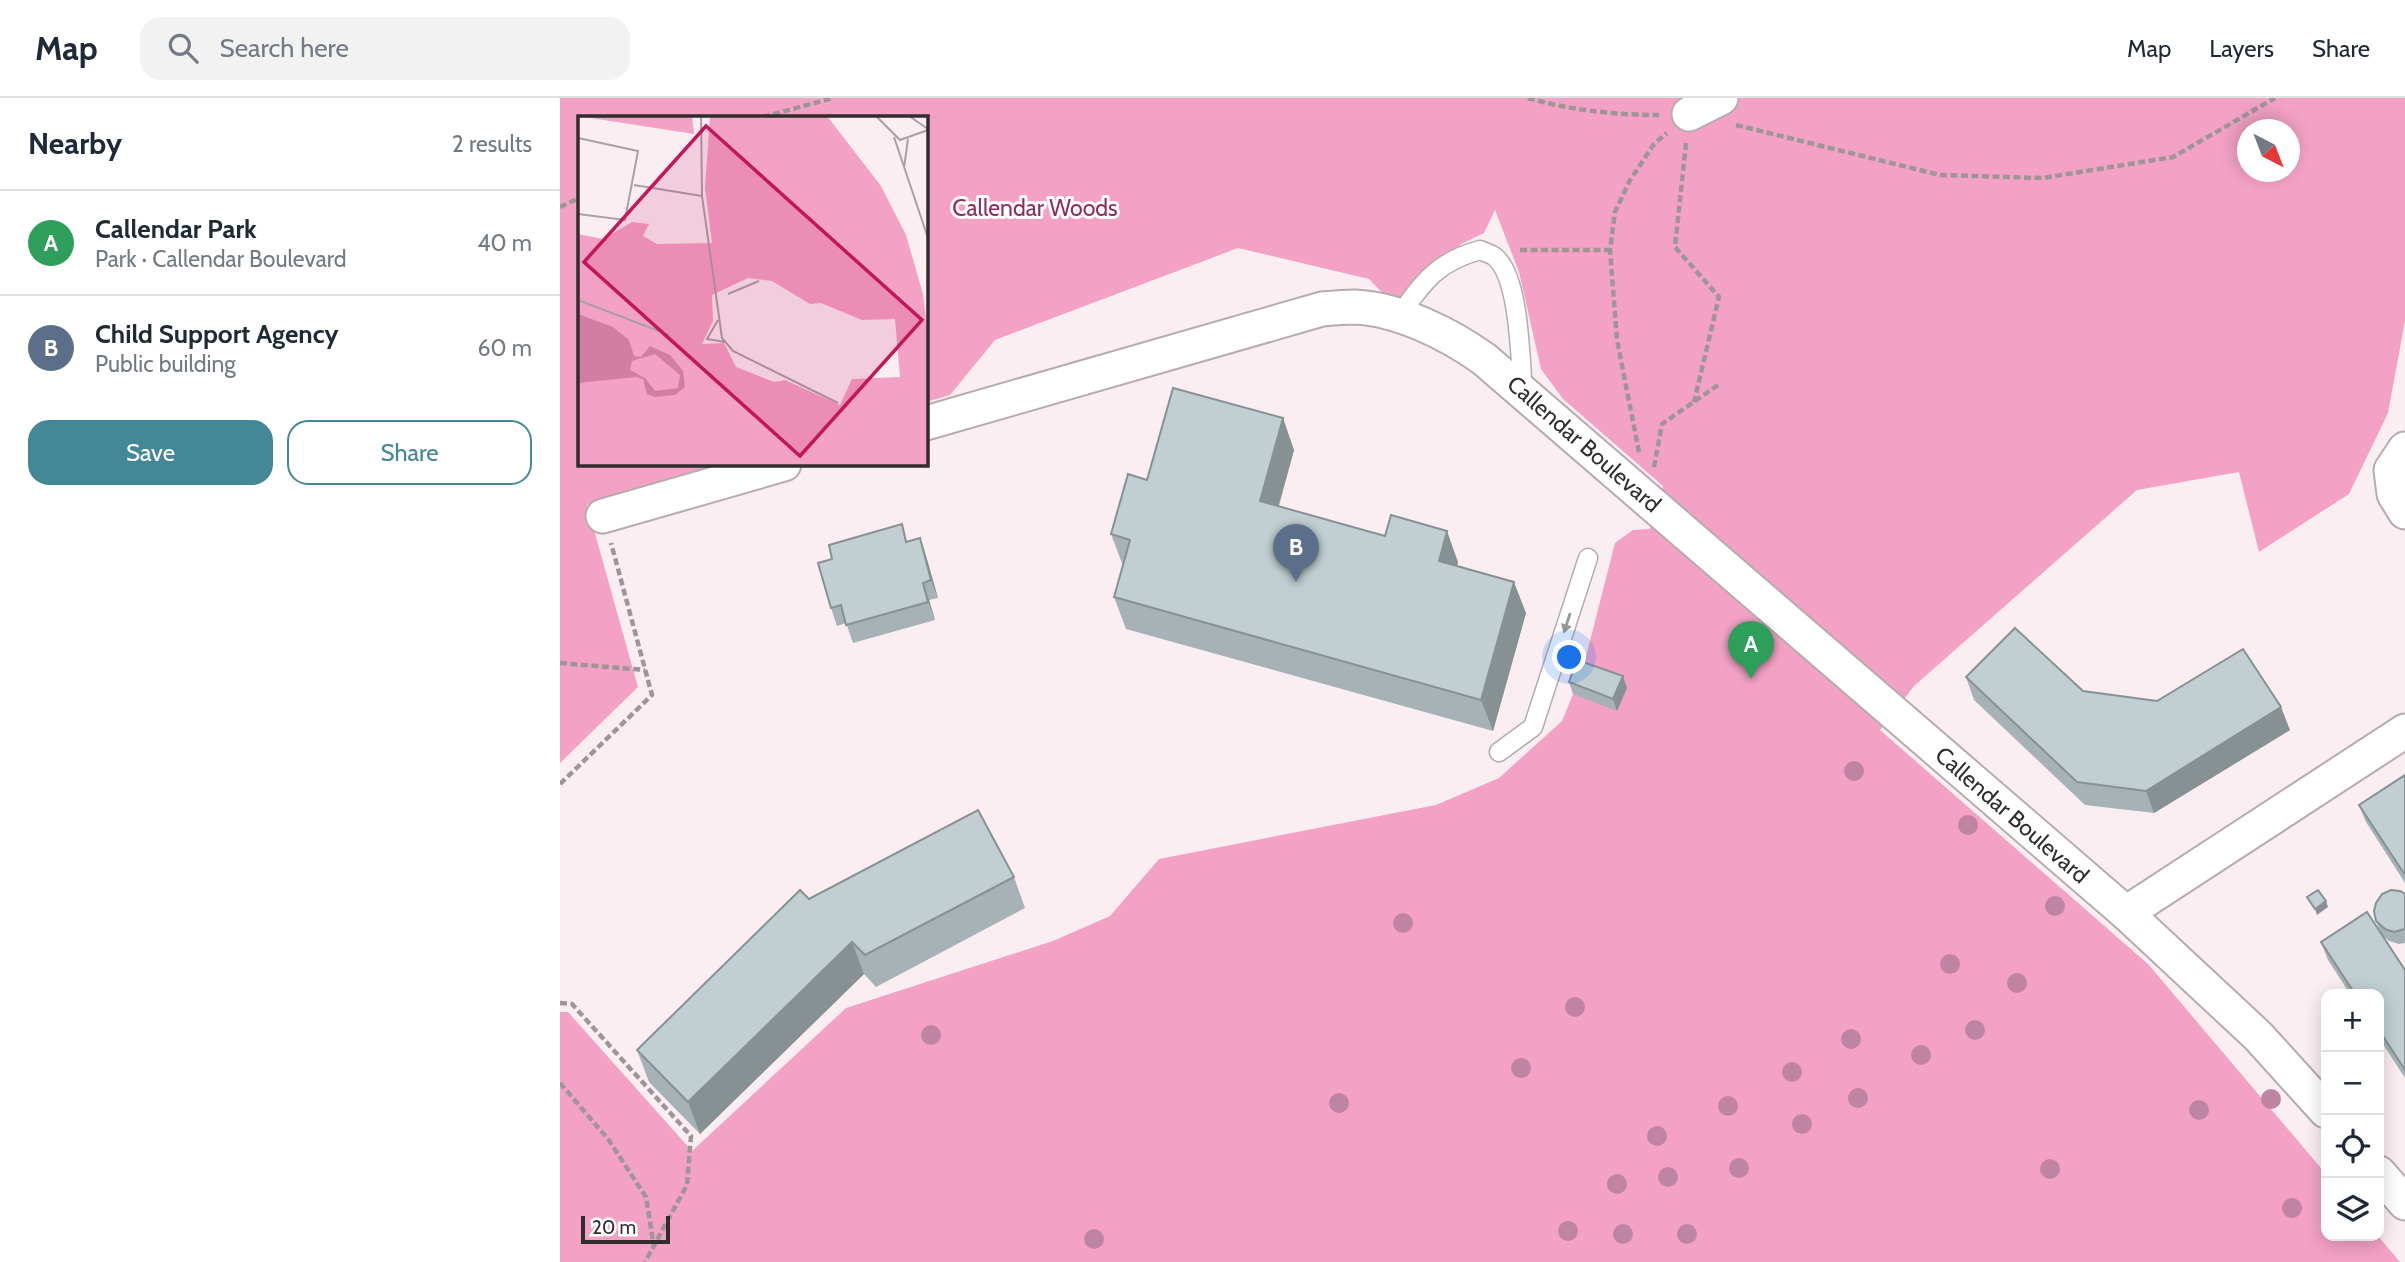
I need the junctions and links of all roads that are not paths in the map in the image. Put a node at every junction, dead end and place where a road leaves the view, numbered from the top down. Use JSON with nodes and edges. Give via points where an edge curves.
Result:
{"nodes":[{"id":1,"x":1721,"y":98,"type":"edge"},
{"id":2,"x":1689,"y":114,"type":"road end"},
{"id":3,"x":1399,"y":316,"type":"junction"},
{"id":4,"x":1523,"y":392,"type":"junction"},
{"id":5,"x":928,"y":422,"type":"edge"},
{"id":6,"x":2405,"y":449,"type":"edge"},
{"id":7,"x":777,"y":466,"type":"edge"},
{"id":8,"x":2405,"y":512,"type":"edge"},
{"id":9,"x":603,"y":516,"type":"road end"},
{"id":10,"x":1588,"y":558,"type":"dead end"},
{"id":11,"x":2405,"y":731,"type":"edge"},
{"id":12,"x":1499,"y":752,"type":"dead end"},
{"id":13,"x":2126,"y":913,"type":"junction"},
{"id":14,"x":2321,"y":1105,"type":"edge"},
{"id":15,"x":2383,"y":1178,"type":"edge"},
{"id":16,"x":2405,"y":1203,"type":"edge"}],
"edges":[{"from":1,"to":2,"type":"street"},
{"from":3,"to":4,"type":"street","name":"Callendar Boulevard","via":[[1457,340]]},
{"from":3,"to":4,"type":"lane","via":[[1417,291],[1455,257],[1480,250],[1495,257],[1509,278],[1514,299]]},
{"from":3,"to":5,"type":"street","name":"Callendar Boulevard","via":[[1356,307],[1322,309]]},
{"from":4,"to":13,"type":"street","name":"Callendar Boulevard"},
{"from":6,"to":8,"type":"street","via":[[2391,470],[2393,494]]},
{"from":7,"to":9,"type":"street"},
{"from":10,"to":12,"type":"lane","one_way":true,"via":[[1533,727]]},
{"from":11,"to":13,"type":"street"},
{"from":13,"to":14,"type":"street","name":"Callendar Boulevard","via":[[2258,1036]]},
{"from":15,"to":16,"type":"street"}]}
